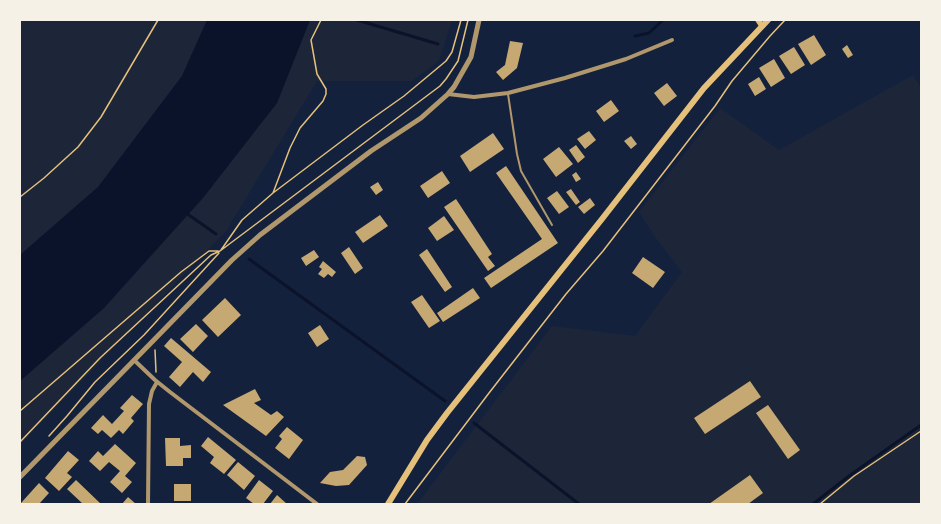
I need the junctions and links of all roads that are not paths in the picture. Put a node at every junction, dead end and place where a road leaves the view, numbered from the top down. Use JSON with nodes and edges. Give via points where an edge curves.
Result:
{"nodes":[{"id":1,"x":479,"y":20,"type":"edge"},
{"id":2,"x":758,"y":20,"type":"edge"},
{"id":3,"x":768,"y":20,"type":"edge"},
{"id":4,"x":762,"y":26,"type":"junction"},
{"id":5,"x":672,"y":40,"type":"dead end"},
{"id":6,"x":508,"y":93,"type":"junction"},
{"id":7,"x":448,"y":94,"type":"junction"},
{"id":8,"x":552,"y":225,"type":"dead end"},
{"id":9,"x":134,"y":360,"type":"junction"},
{"id":10,"x":156,"y":381,"type":"junction"},
{"id":11,"x":20,"y":477,"type":"edge"},
{"id":12,"x":148,"y":504,"type":"edge"},
{"id":13,"x":317,"y":504,"type":"edge"},
{"id":14,"x":388,"y":504,"type":"edge"}],
"edges":[{"from":1,"to":7,"type":"street","via":[[471,57]]},
{"from":2,"to":4,"type":"main road"},
{"from":3,"to":4,"type":"main road"},
{"from":4,"to":14,"type":"main road","via":[[704,88],[447,413],[427,440]]},
{"from":5,"to":6,"type":"street","via":[[626,59]]},
{"from":6,"to":7,"type":"street","via":[[474,98]]},
{"from":6,"to":8,"type":"lane","via":[[521,172]]},
{"from":7,"to":9,"type":"street","via":[[421,118],[371,151],[260,235],[221,270]]},
{"from":9,"to":10,"type":"street"},
{"from":9,"to":11,"type":"street"},
{"from":10,"to":12,"type":"street","via":[[149,404]]},
{"from":10,"to":13,"type":"street"}]}
